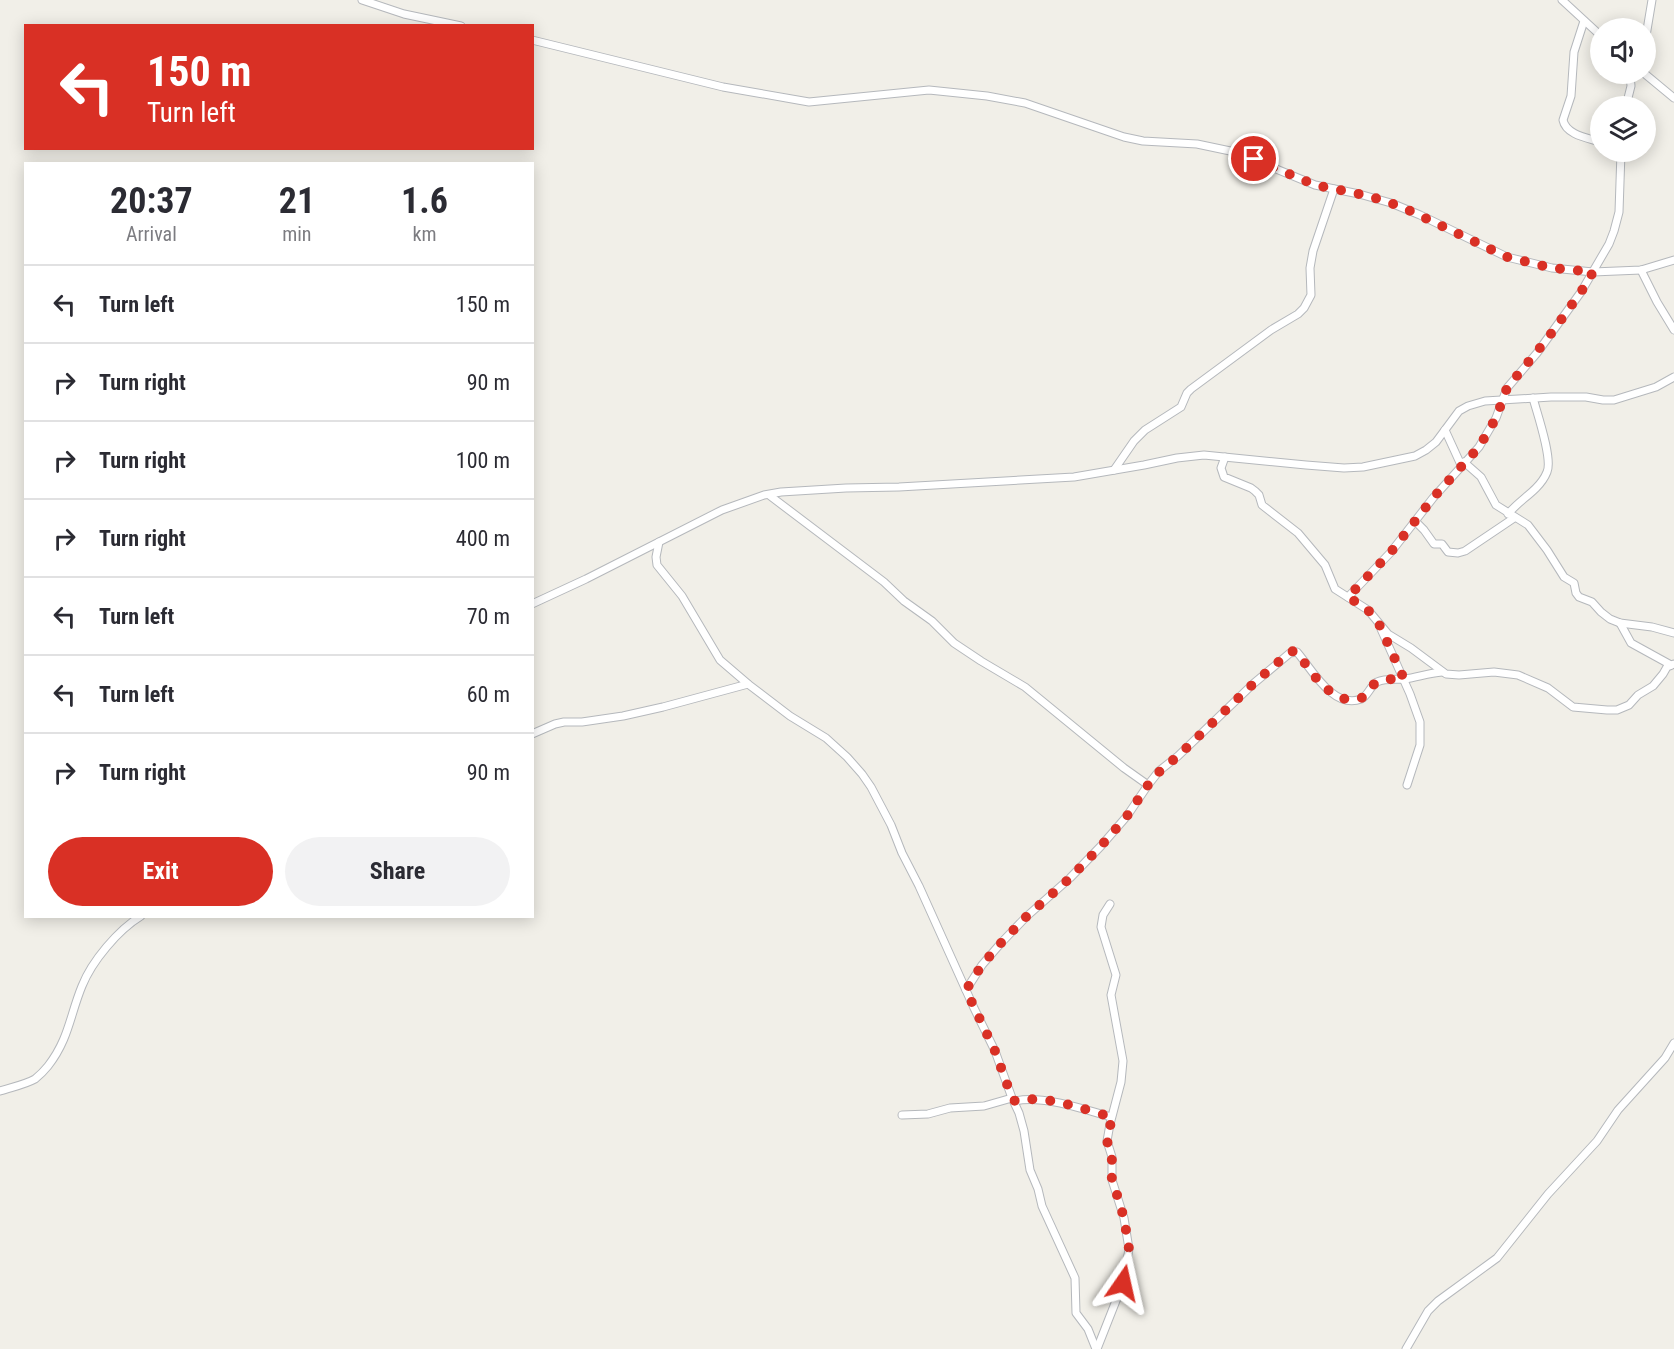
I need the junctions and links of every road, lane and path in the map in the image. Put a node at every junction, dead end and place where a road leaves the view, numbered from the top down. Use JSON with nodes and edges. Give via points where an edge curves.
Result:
{"nodes":[{"id":1,"x":362,"y":0,"type":"edge"},
{"id":2,"x":1562,"y":0,"type":"edge"},
{"id":3,"x":1652,"y":0,"type":"edge"},
{"id":4,"x":1649,"y":18,"type":"edge"},
{"id":5,"x":1584,"y":21,"type":"junction"},
{"id":6,"x":452,"y":24,"type":"edge"},
{"id":7,"x":1590,"y":26,"type":"edge"},
{"id":8,"x":534,"y":40,"type":"edge"},
{"id":9,"x":1656,"y":83,"type":"edge"},
{"id":10,"x":1674,"y":98,"type":"edge"},
{"id":11,"x":1590,"y":139,"type":"edge"},
{"id":12,"x":1620,"y":162,"type":"edge"},
{"id":13,"x":1334,"y":189,"type":"junction"},
{"id":14,"x":1674,"y":260,"type":"edge"},
{"id":15,"x":1641,"y":270,"type":"junction"},
{"id":16,"x":1593,"y":272,"type":"junction"},
{"id":17,"x":1674,"y":330,"type":"edge"},
{"id":18,"x":1674,"y":376,"type":"edge"},
{"id":19,"x":1533,"y":398,"type":"junction"},
{"id":20,"x":1502,"y":400,"type":"junction"},
{"id":21,"x":1445,"y":430,"type":"junction"},
{"id":22,"x":1225,"y":457,"type":"junction"},
{"id":23,"x":1463,"y":464,"type":"junction"},
{"id":24,"x":1114,"y":470,"type":"junction"},
{"id":25,"x":769,"y":495,"type":"junction"},
{"id":26,"x":1511,"y":516,"type":"junction"},
{"id":27,"x":1415,"y":521,"type":"junction"},
{"id":28,"x":659,"y":543,"type":"junction"},
{"id":29,"x":1348,"y":597,"type":"junction"},
{"id":30,"x":534,"y":603,"type":"edge"},
{"id":31,"x":1620,"y":623,"type":"junction"},
{"id":32,"x":1379,"y":624,"type":"junction"},
{"id":33,"x":1674,"y":633,"type":"edge"},
{"id":34,"x":1673,"y":665,"type":"edge"},
{"id":35,"x":1442,"y":672,"type":"junction"},
{"id":36,"x":1404,"y":679,"type":"junction"},
{"id":37,"x":748,"y":684,"type":"junction"},
{"id":38,"x":534,"y":733,"type":"edge"},
{"id":39,"x":1407,"y":784,"type":"dead end"},
{"id":40,"x":1148,"y":785,"type":"junction"},
{"id":41,"x":1110,"y":904,"type":"dead end"},
{"id":42,"x":138,"y":918,"type":"edge"},
{"id":43,"x":966,"y":990,"type":"junction"},
{"id":44,"x":1674,"y":1043,"type":"edge"},
{"id":45,"x":1670,"y":1054,"type":"edge"},
{"id":46,"x":0,"y":1091,"type":"edge"},
{"id":47,"x":1013,"y":1100,"type":"junction"},
{"id":48,"x":902,"y":1115,"type":"dead end"},
{"id":49,"x":1112,"y":1117,"type":"junction"},
{"id":50,"x":1096,"y":1349,"type":"edge"},
{"id":51,"x":1406,"y":1349,"type":"edge"}],
"edges":[{"from":1,"to":6,"type":"street"},
{"from":2,"to":5,"type":"street"},
{"from":3,"to":4,"type":"street"},
{"from":5,"to":7,"type":"street"},
{"from":5,"to":11,"type":"street","via":[[1574,52],[1572,96],[1563,120],[1567,128]]},
{"from":8,"to":13,"type":"street","via":[[723,87],[809,102],[929,90],[1010,99],[1134,139],[1197,144],[1235,152],[1306,182]]},
{"from":9,"to":10,"type":"street"},
{"from":12,"to":16,"type":"street","via":[[1616,221],[1609,244]]},
{"from":13,"to":16,"type":"street","via":[[1402,207],[1507,257],[1552,268]]},
{"from":13,"to":24,"type":"street","via":[[1315,243],[1310,268],[1311,295],[1304,308],[1191,388],[1181,407],[1145,430]]},
{"from":14,"to":15,"type":"street"},
{"from":15,"to":16,"type":"street"},
{"from":15,"to":17,"type":"street"},
{"from":16,"to":20,"type":"street"},
{"from":18,"to":19,"type":"street","via":[[1656,387],[1614,400]]},
{"from":19,"to":20,"type":"street"},
{"from":19,"to":26,"type":"street","via":[[1548,471]]},
{"from":20,"to":21,"type":"street","via":[[1468,406],[1459,411]]},
{"from":20,"to":23,"type":"street","via":[[1486,436]]},
{"from":21,"to":22,"type":"street","via":[[1436,442],[1415,456],[1364,467]]},
{"from":21,"to":23,"type":"street"},
{"from":22,"to":24,"type":"street","via":[[1177,458]]},
{"from":22,"to":29,"type":"street","via":[[1221,468],[1224,477],[1251,488],[1268,511],[1298,532],[1328,569],[1335,589]]},
{"from":23,"to":26,"type":"street","via":[[1481,477],[1493,502]]},
{"from":23,"to":27,"type":"street"},
{"from":24,"to":25,"type":"street","via":[[1074,477]]},
{"from":25,"to":28,"type":"street","via":[[722,510]]},
{"from":25,"to":40,"type":"street","via":[[884,582],[954,643],[1025,687]]},
{"from":26,"to":27,"type":"street","via":[[1465,552],[1458,553],[1434,544]]},
{"from":26,"to":31,"type":"street","via":[[1533,531],[1564,577],[1574,583],[1579,597]]},
{"from":27,"to":29,"type":"street"},
{"from":28,"to":30,"type":"street"},
{"from":28,"to":37,"type":"street","via":[[657,565],[682,596],[720,660]]},
{"from":29,"to":32,"type":"street","via":[[1368,610]]},
{"from":31,"to":33,"type":"street"},
{"from":31,"to":34,"type":"street","via":[[1631,643]]},
{"from":32,"to":35,"type":"street"},
{"from":32,"to":36,"type":"street"},
{"from":34,"to":35,"type":"street","via":[[1653,686],[1617,710],[1573,707],[1548,688],[1518,675]]},
{"from":35,"to":36,"type":"street"},
{"from":36,"to":39,"type":"street","via":[[1421,732]]},
{"from":36,"to":40,"type":"street","via":[[1375,683],[1359,699],[1339,697],[1324,688],[1292,651]]},
{"from":37,"to":38,"type":"street","via":[[604,720],[555,724]]},
{"from":37,"to":43,"type":"street","via":[[826,738],[862,774],[891,825]]},
{"from":40,"to":43,"type":"street","via":[[1101,846],[1001,943]]},
{"from":41,"to":49,"type":"street","via":[[1101,927],[1116,975],[1111,995],[1123,1061]]},
{"from":42,"to":46,"type":"street","via":[[120,932],[88,973],[62,1045],[49,1064],[36,1078]]},
{"from":43,"to":47,"type":"street"},
{"from":44,"to":45,"type":"street"},
{"from":45,"to":51,"type":"street","via":[[1618,1110],[1597,1142],[1548,1194],[1497,1258],[1428,1311]]},
{"from":47,"to":48,"type":"street"},
{"from":47,"to":49,"type":"street","via":[[1046,1100]]},
{"from":47,"to":50,"type":"street","via":[[1042,1206],[1075,1278],[1076,1313]]},
{"from":49,"to":50,"type":"street","via":[[1107,1141],[1112,1157],[1111,1175],[1129,1249],[1123,1283]]}]}
